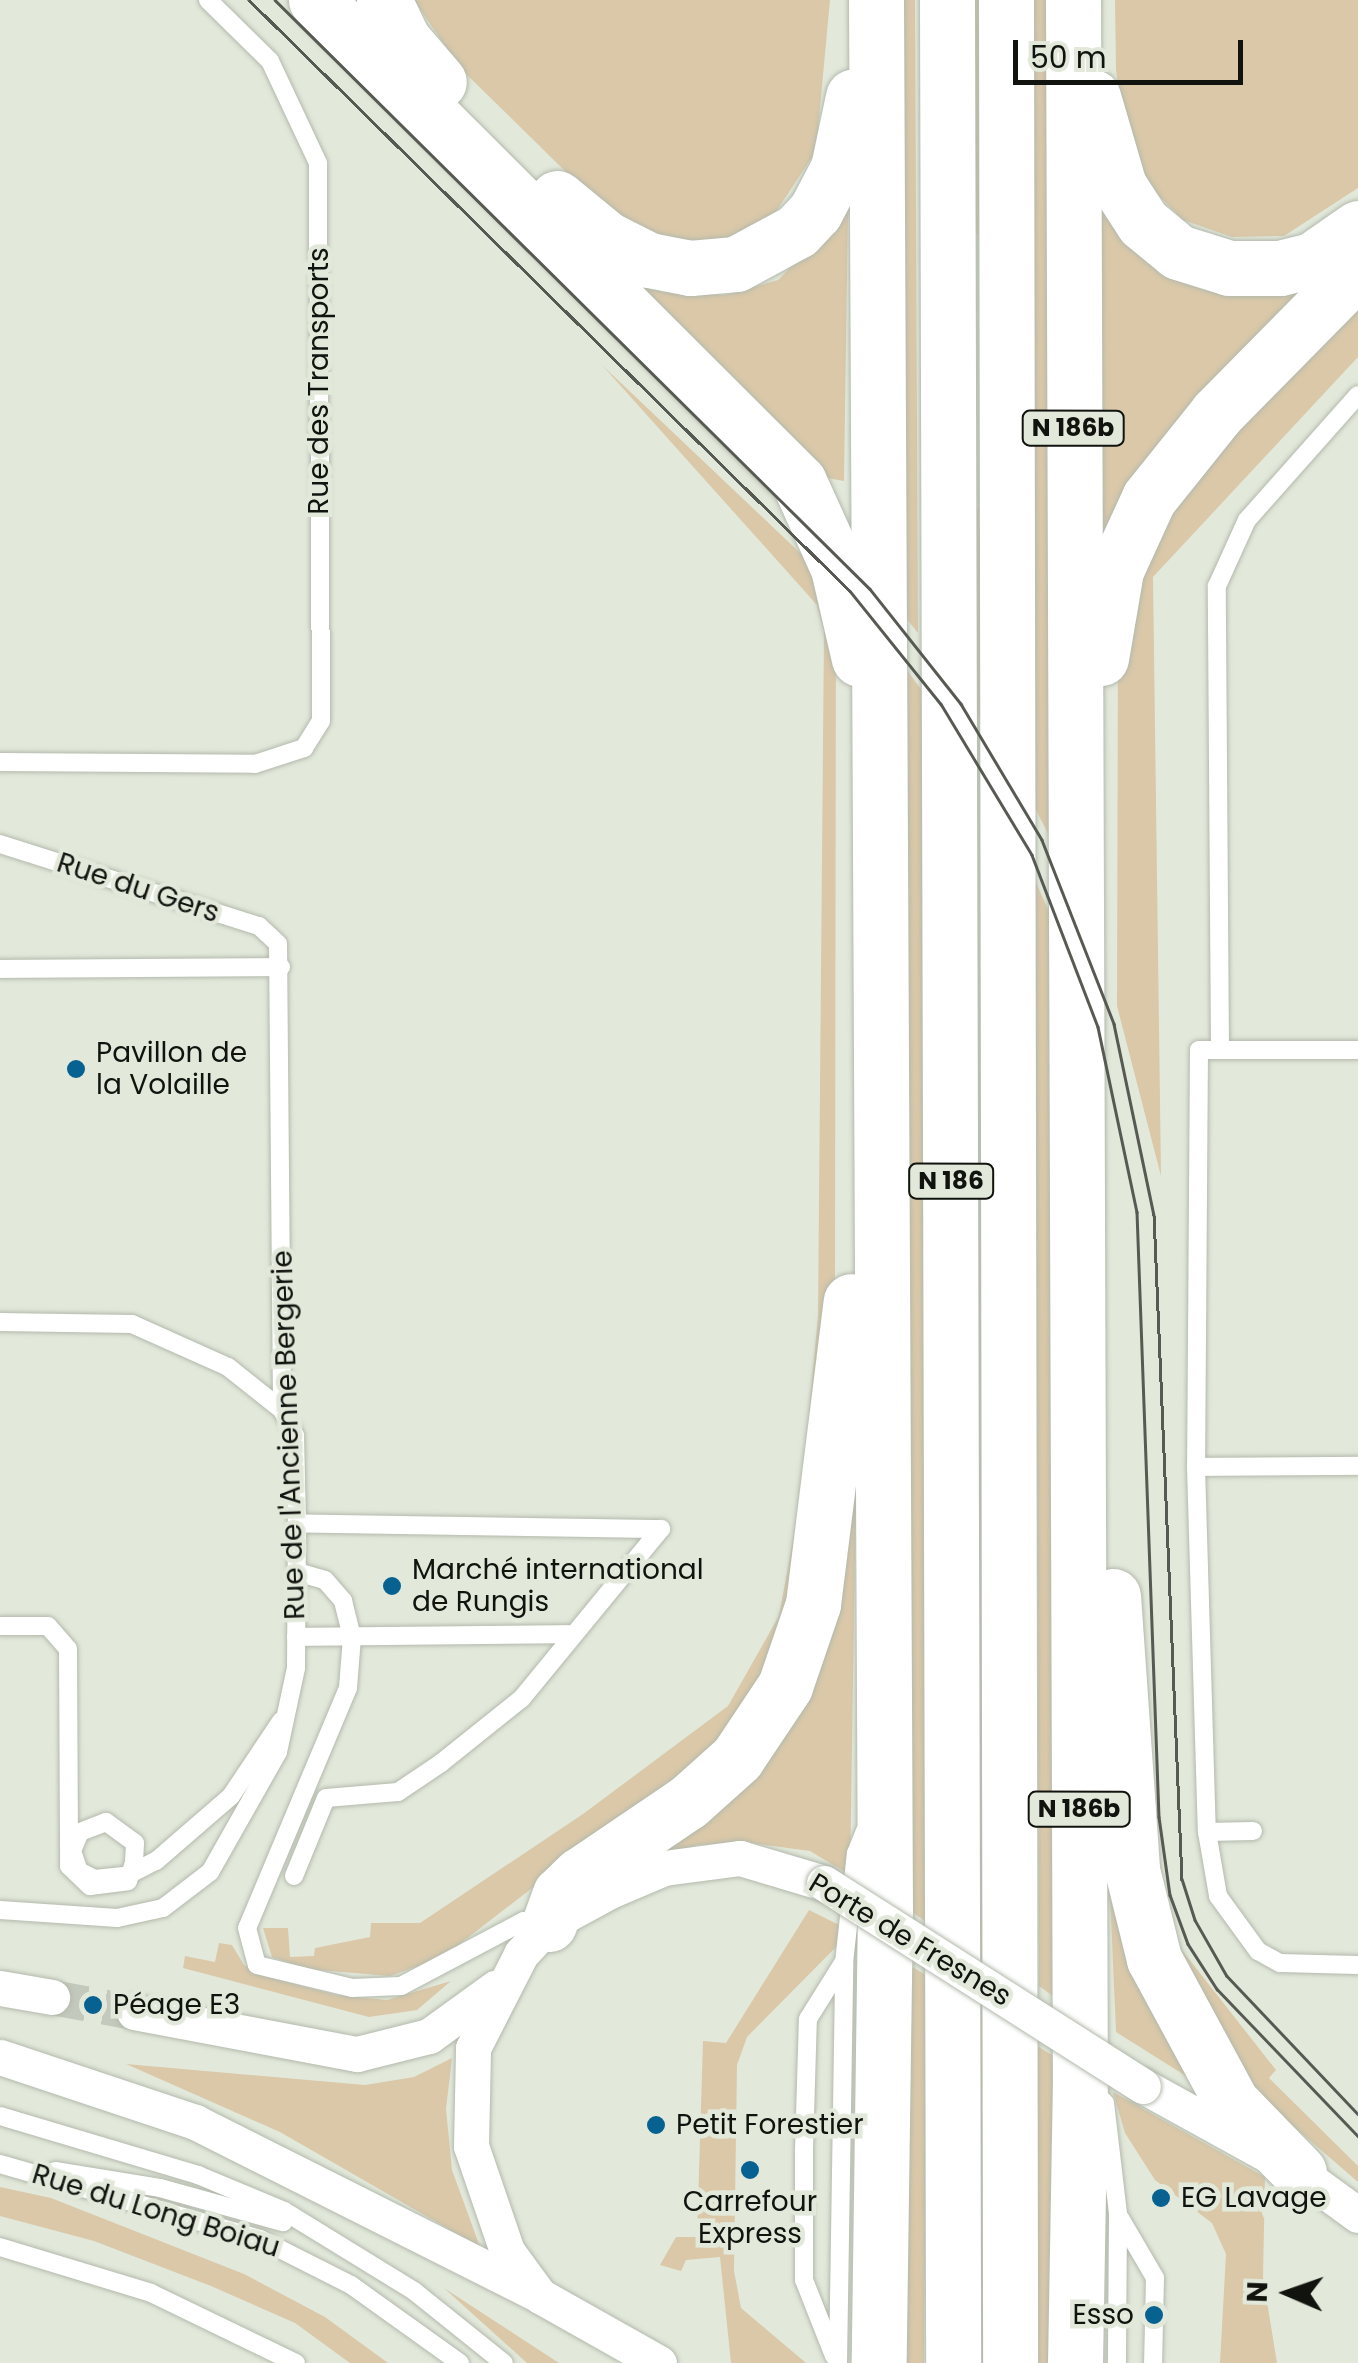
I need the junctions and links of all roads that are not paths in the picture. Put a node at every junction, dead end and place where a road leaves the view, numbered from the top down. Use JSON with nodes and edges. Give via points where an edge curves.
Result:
{"nodes":[{"id":1,"x":208,"y":0,"type":"edge"},
{"id":2,"x":316,"y":0,"type":"edge"},
{"id":3,"x":384,"y":0,"type":"edge"},
{"id":4,"x":876,"y":0,"type":"edge"},
{"id":5,"x":947,"y":0,"type":"edge"},
{"id":6,"x":1006,"y":0,"type":"edge"},
{"id":7,"x":1074,"y":0,"type":"edge"},
{"id":8,"x":1074,"y":64,"type":"junction"},
{"id":9,"x":876,"y":68,"type":"junction"},
{"id":10,"x":1358,"y":228,"type":"edge"},
{"id":11,"x":1358,"y":270,"type":"edge"},
{"id":12,"x":1358,"y":395,"type":"edge"},
{"id":13,"x":881,"y":718,"type":"junction"},
{"id":14,"x":0,"y":762,"type":"edge"},
{"id":15,"x":1074,"y":791,"type":"junction"},
{"id":16,"x":0,"y":844,"type":"edge"},
{"id":17,"x":274,"y":937,"type":"joint"},
{"id":18,"x":281,"y":967,"type":"junction"},
{"id":19,"x":0,"y":969,"type":"edge"},
{"id":20,"x":1220,"y":1050,"type":"junction"},
{"id":21,"x":1358,"y":1050,"type":"edge"},
{"id":22,"x":884,"y":1099,"type":"junction"},
{"id":23,"x":1076,"y":1256,"type":"junction"},
{"id":24,"x":0,"y":1322,"type":"edge"},
{"id":25,"x":282,"y":1410,"type":"junction"},
{"id":26,"x":1358,"y":1466,"type":"edge"},
{"id":27,"x":1196,"y":1467,"type":"junction"},
{"id":28,"x":297,"y":1523,"type":"junction"},
{"id":29,"x":297,"y":1572,"type":"junction"},
{"id":30,"x":0,"y":1626,"type":"edge"},
{"id":31,"x":574,"y":1634,"type":"junction"},
{"id":32,"x":296,"y":1637,"type":"junction"},
{"id":33,"x":352,"y":1637,"type":"junction"},
{"id":34,"x":286,"y":1712,"type":"junction"},
{"id":35,"x":882,"y":1789,"type":"junction"},
{"id":36,"x":1253,"y":1831,"type":"dead end"},
{"id":37,"x":1207,"y":1832,"type":"junction"},
{"id":38,"x":294,"y":1876,"type":"dead end"},
{"id":39,"x":0,"y":1910,"type":"edge"},
{"id":40,"x":549,"y":1924,"type":"junction"},
{"id":41,"x":844,"y":1963,"type":"junction"},
{"id":42,"x":1358,"y":1965,"type":"edge"},
{"id":43,"x":501,"y":1983,"type":"junction"},
{"id":44,"x":0,"y":1988,"type":"edge"},
{"id":45,"x":52,"y":1997,"type":"tunnel mouth"},
{"id":46,"x":134,"y":2012,"type":"tunnel mouth"},
{"id":47,"x":0,"y":2056,"type":"edge"},
{"id":48,"x":0,"y":2074,"type":"edge"},
{"id":49,"x":1080,"y":2078,"type":"junction"},
{"id":50,"x":100,"y":2088,"type":"junction"},
{"id":51,"x":0,"y":2116,"type":"edge"},
{"id":52,"x":2,"y":2165,"type":"edge"},
{"id":53,"x":1299,"y":2172,"type":"junction"},
{"id":54,"x":1118,"y":2214,"type":"junction"},
{"id":55,"x":1358,"y":2215,"type":"edge"},
{"id":56,"x":335,"y":2242,"type":"junction"},
{"id":57,"x":0,"y":2246,"type":"edge"},
{"id":58,"x":540,"y":2296,"type":"junction"},
{"id":59,"x":601,"y":2330,"type":"junction"},
{"id":60,"x":296,"y":2363,"type":"edge"},
{"id":61,"x":460,"y":2363,"type":"edge"},
{"id":62,"x":504,"y":2363,"type":"edge"},
{"id":63,"x":636,"y":2363,"type":"edge"},
{"id":64,"x":659,"y":2363,"type":"edge"},
{"id":65,"x":838,"y":2363,"type":"edge"},
{"id":66,"x":879,"y":2363,"type":"edge"},
{"id":67,"x":953,"y":2363,"type":"edge"},
{"id":68,"x":1010,"y":2363,"type":"edge"},
{"id":69,"x":1075,"y":2363,"type":"edge"},
{"id":70,"x":1117,"y":2363,"type":"edge"},
{"id":71,"x":1153,"y":2363,"type":"edge"}],
"edges":[{"from":1,"to":14,"type":"lane","name":"Rue des Transports","via":[[245,30],[290,93],[318,163],[321,721],[304,748],[255,764]]},
{"from":2,"to":13,"type":"highway","via":[[799,482],[838,568],[855,647]]},
{"from":3,"to":9,"type":"highway","via":[[402,40],[518,162],[606,240],[670,266],[736,264],[797,232],[831,186],[853,96]]},
{"from":4,"to":9,"type":"highway"},
{"from":5,"to":67,"type":"highway","number":"N 186"},
{"from":6,"to":68,"type":"highway","number":"N 186"},
{"from":7,"to":8,"type":"highway","number":"N 186b"},
{"from":8,"to":10,"type":"highway","via":[[1094,101],[1119,186],[1143,223],[1178,252],[1229,268],[1280,268],[1312,260]]},
{"from":8,"to":15,"type":"highway","number":"N 186b"},
{"from":9,"to":13,"type":"highway"},
{"from":11,"to":15,"type":"highway","via":[[1217,413],[1149,498],[1116,570],[1106,612],[1094,772]]},
{"from":12,"to":20,"type":"lane","via":[[1246,520],[1217,586]]},
{"from":13,"to":22,"type":"highway"},
{"from":15,"to":23,"type":"highway","number":"N 186b"},
{"from":16,"to":17,"type":"lane","name":"Rue du Gers","via":[[260,926]]},
{"from":17,"to":18,"type":"lane","name":"Rue de l'Ancienne Bergerie"},
{"from":18,"to":19,"type":"lane"},
{"from":18,"to":25,"type":"lane","name":"Rue de l'Ancienne Bergerie"},
{"from":20,"to":21,"type":"lane"},
{"from":20,"to":27,"type":"lane","via":[[1199,1050]]},
{"from":22,"to":35,"type":"highway"},
{"from":22,"to":40,"type":"highway","via":[[866,1114],[857,1135],[840,1409],[812,1604],[785,1686],[737,1758],[688,1802],[580,1875],[560,1894]]},
{"from":23,"to":49,"type":"highway","number":"N 186b"},
{"from":23,"to":53,"type":"highway","via":[[1098,1278],[1101,1293],[1122,1754],[1140,1918],[1181,2019],[1232,2103]]},
{"from":24,"to":25,"type":"lane","via":[[132,1324],[228,1367]]},
{"from":25,"to":28,"type":"lane","name":"Rue de l'Ancienne Bergerie","via":[[295,1436]]},
{"from":26,"to":27,"type":"lane"},
{"from":27,"to":37,"type":"lane"},
{"from":28,"to":29,"type":"lane","name":"Rue de l'Ancienne Bergerie"},
{"from":28,"to":31,"type":"lane","via":[[661,1529]]},
{"from":29,"to":32,"type":"lane","name":"Rue de l'Ancienne Bergerie"},
{"from":29,"to":33,"type":"lane","via":[[324,1580],[343,1601]]},
{"from":30,"to":34,"type":"lane","via":[[48,1626],[68,1649],[69,1866],[90,1886],[128,1881],[131,1871],[134,1862],[135,1843],[106,1822],[80,1832],[72,1851],[79,1871],[96,1879],[126,1876],[141,1868],[156,1862],[231,1796]]},
{"from":31,"to":33,"type":"lane"},
{"from":31,"to":38,"type":"lane","via":[[522,1698],[398,1792],[326,1798]]},
{"from":32,"to":33,"type":"lane"},
{"from":32,"to":34,"type":"lane","name":"Rue de l'Ancienne Bergerie"},
{"from":33,"to":40,"type":"lane","via":[[339,1713],[246,1928],[257,1965],[352,1988],[402,1986],[524,1920]]},
{"from":34,"to":39,"type":"lane","name":"Rue de l'Ancienne Bergerie","via":[[278,1752],[210,1872],[164,1908],[117,1918]]},
{"from":35,"to":41,"type":"lane","via":[[856,1852]]},
{"from":35,"to":66,"type":"highway"},
{"from":36,"to":37,"type":"lane"},
{"from":37,"to":42,"type":"lane","via":[[1218,1896],[1258,1950],[1280,1963]]},
{"from":40,"to":43,"type":"street","name":"Porte de Fresnes"},
{"from":40,"to":53,"type":"street","name":"Porte de Fresnes","bridge":true,"via":[[610,1890],[696,1861],[740,1858],[824,1883],[1144,2086]]},
{"from":41,"to":65,"type":"lane"},
{"from":41,"to":65,"type":"lane","via":[[808,2019],[804,2150],[804,2280]]},
{"from":43,"to":46,"type":"street","via":[[428,2036],[358,2054]]},
{"from":43,"to":58,"type":"street","name":"Porte de Fresnes","via":[[473,2048],[471,2146],[508,2250]]},
{"from":44,"to":45,"type":"street"},
{"from":47,"to":50,"type":"street"},
{"from":48,"to":50,"type":"lane"},
{"from":49,"to":54,"type":"lane","via":[[1105,2103]]},
{"from":49,"to":69,"type":"highway","number":"N 186b"},
{"from":50,"to":58,"type":"street","via":[[308,2174],[438,2249]]},
{"from":51,"to":56,"type":"lane","via":[[198,2175]]},
{"from":52,"to":56,"type":"lane","via":[[202,2198]]},
{"from":52,"to":61,"type":"lane","name":"Rue du Long Boiau","via":[[226,2226],[300,2256]]},
{"from":53,"to":55,"type":"street","name":"Porte de Fresnes"},
{"from":54,"to":70,"type":"lane"},
{"from":54,"to":71,"type":"lane","via":[[1155,2278]]},
{"from":56,"to":62,"type":"lane","via":[[414,2291]]},
{"from":57,"to":60,"type":"lane","via":[[151,2292]]},
{"from":58,"to":59,"type":"street","name":"Porte de Fresnes"},
{"from":59,"to":63,"type":"street"},
{"from":59,"to":64,"type":"street","name":"Porte de Fresnes"}]}
